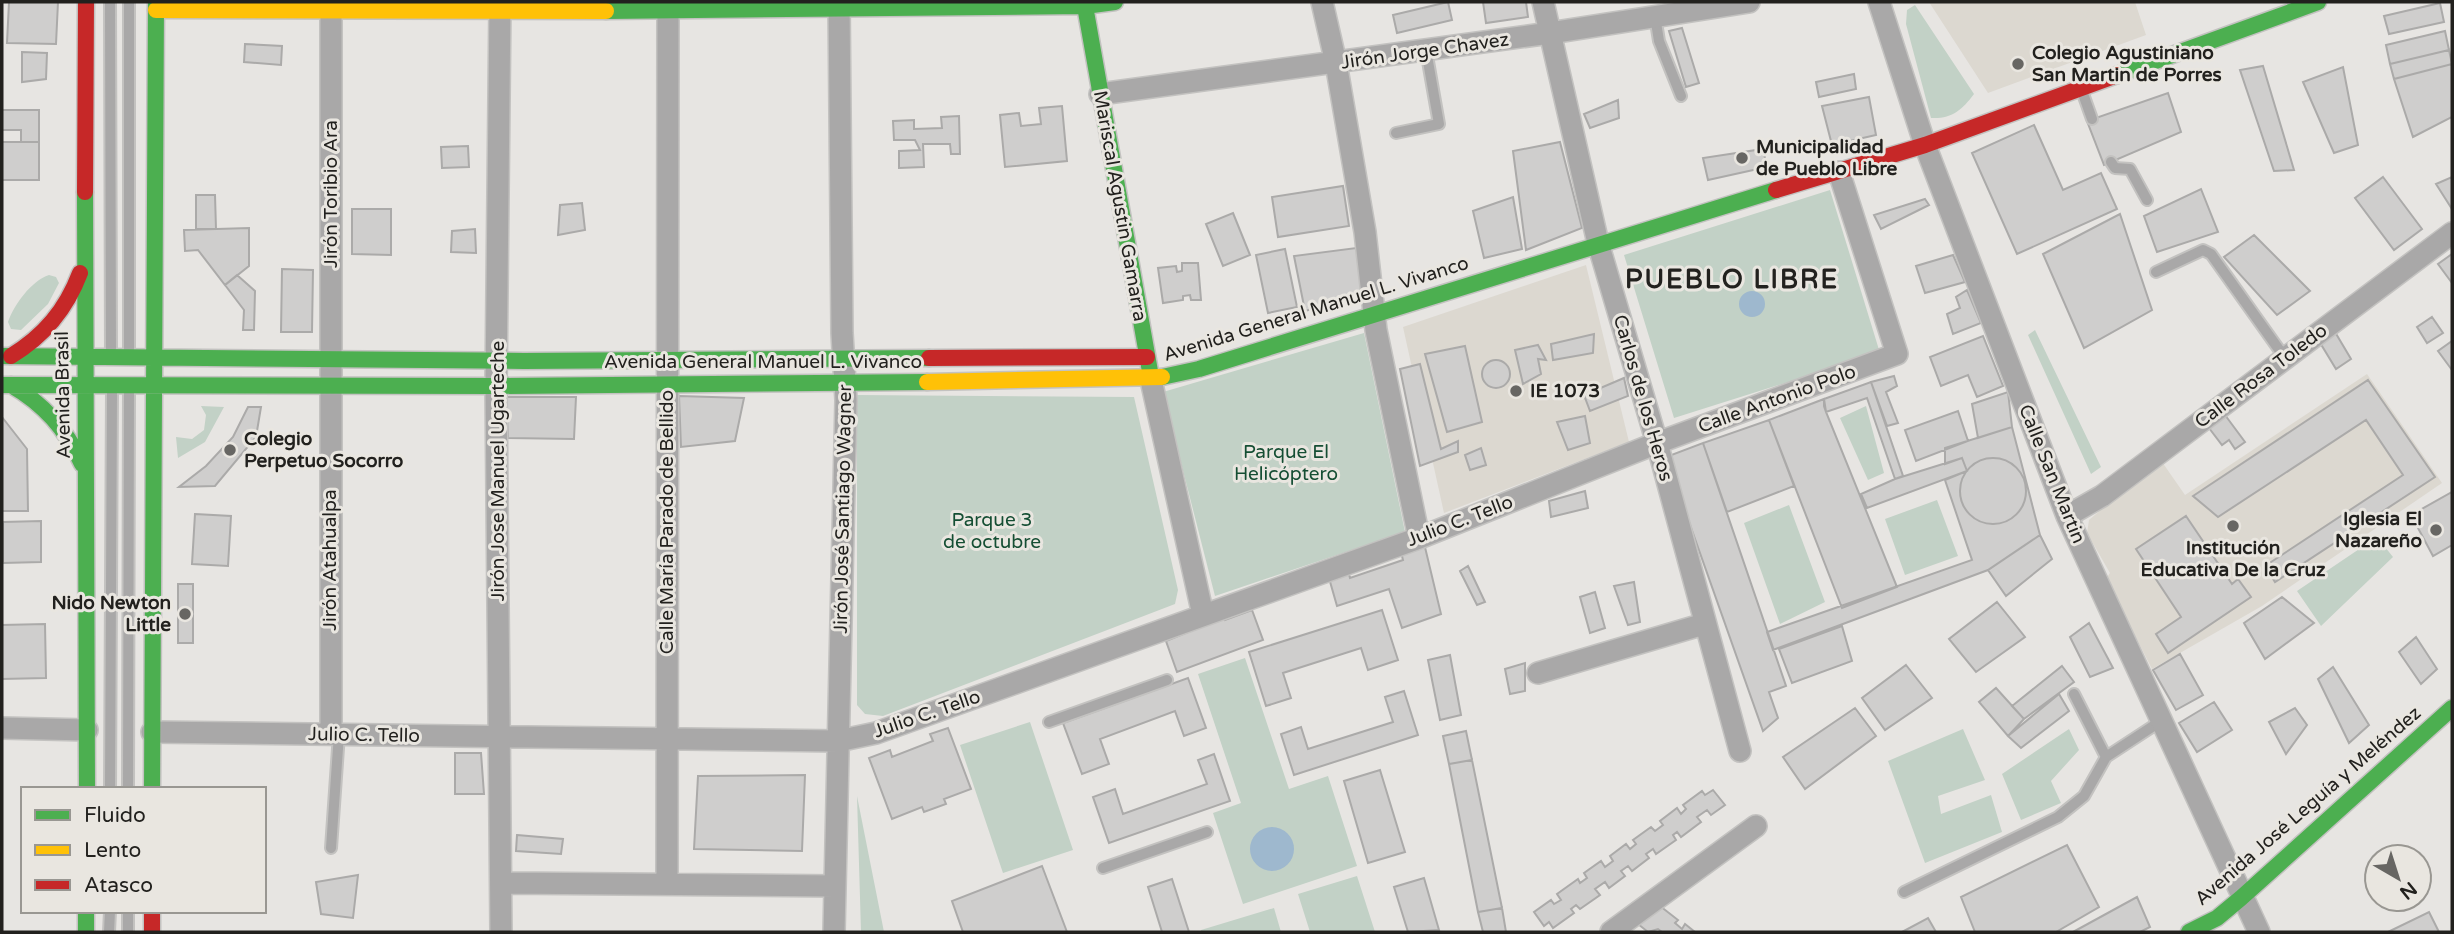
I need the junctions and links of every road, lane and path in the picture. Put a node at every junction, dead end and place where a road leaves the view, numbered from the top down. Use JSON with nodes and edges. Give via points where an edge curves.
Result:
{"nodes":[{"id":1,"x":86,"y":2,"type":"edge"},
{"id":2,"x":129,"y":2,"type":"edge"},
{"id":3,"x":1115,"y":2,"type":"edge"},
{"id":4,"x":1322,"y":2,"type":"edge"},
{"id":5,"x":1543,"y":2,"type":"edge"},
{"id":6,"x":1749,"y":2,"type":"edge"},
{"id":7,"x":1879,"y":2,"type":"edge"},
{"id":8,"x":2318,"y":2,"type":"edge"},
{"id":9,"x":110,"y":3,"type":"edge"},
{"id":10,"x":1085,"y":4,"type":"edge"},
{"id":11,"x":839,"y":5,"type":"edge"},
{"id":12,"x":156,"y":6,"type":"edge"},
{"id":13,"x":331,"y":6,"type":"edge"},
{"id":14,"x":500,"y":6,"type":"edge"},
{"id":15,"x":668,"y":11,"type":"junction"},
{"id":16,"x":1655,"y":16,"type":"junction"},
{"id":17,"x":1550,"y":33,"type":"junction"},
{"id":18,"x":1426,"y":50,"type":"junction"},
{"id":19,"x":86,"y":62,"type":"junction"},
{"id":20,"x":1336,"y":63,"type":"junction"},
{"id":21,"x":2081,"y":88,"type":"junction"},
{"id":22,"x":1100,"y":94,"type":"junction"},
{"id":23,"x":1681,"y":96,"type":"dead end"},
{"id":24,"x":2092,"y":119,"type":"dead end"},
{"id":25,"x":1396,"y":133,"type":"dead end"},
{"id":26,"x":1925,"y":145,"type":"junction"},
{"id":27,"x":2111,"y":162,"type":"dead end"},
{"id":28,"x":1839,"y":172,"type":"junction"},
{"id":29,"x":2147,"y":200,"type":"dead end"},
{"id":30,"x":2452,"y":233,"type":"edge"},
{"id":31,"x":1598,"y":243,"type":"junction"},
{"id":32,"x":84,"y":256,"type":"junction"},
{"id":33,"x":2155,"y":272,"type":"dead end"},
{"id":34,"x":1374,"y":315,"type":"junction"},
{"id":35,"x":6,"y":356,"type":"edge"},
{"id":36,"x":83,"y":357,"type":"junction"},
{"id":37,"x":111,"y":357,"type":"junction"},
{"id":38,"x":1147,"y":357,"type":"junction"},
{"id":39,"x":129,"y":358,"type":"junction"},
{"id":40,"x":156,"y":358,"type":"junction"},
{"id":41,"x":2285,"y":358,"type":"junction"},
{"id":42,"x":331,"y":359,"type":"junction"},
{"id":43,"x":498,"y":359,"type":"junction"},
{"id":44,"x":667,"y":360,"type":"junction"},
{"id":45,"x":845,"y":360,"type":"junction"},
{"id":46,"x":1151,"y":380,"type":"junction"},
{"id":47,"x":83,"y":384,"type":"junction"},
{"id":48,"x":112,"y":384,"type":"junction"},
{"id":49,"x":667,"y":384,"type":"junction"},
{"id":50,"x":846,"y":384,"type":"junction"},
{"id":51,"x":6,"y":385,"type":"edge"},
{"id":52,"x":129,"y":385,"type":"junction"},
{"id":53,"x":156,"y":385,"type":"junction"},
{"id":54,"x":330,"y":385,"type":"junction"},
{"id":55,"x":496,"y":386,"type":"junction"},
{"id":56,"x":1657,"y":443,"type":"junction"},
{"id":57,"x":85,"y":474,"type":"junction"},
{"id":58,"x":2067,"y":516,"type":"junction"},
{"id":59,"x":1419,"y":538,"type":"junction"},
{"id":60,"x":1203,"y":615,"type":"junction"},
{"id":61,"x":1704,"y":624,"type":"junction"},
{"id":62,"x":1538,"y":673,"type":"dead end"},
{"id":63,"x":1167,"y":680,"type":"dead end"},
{"id":64,"x":2074,"y":694,"type":"dead end"},
{"id":65,"x":2452,"y":708,"type":"edge"},
{"id":66,"x":2161,"y":721,"type":"junction"},
{"id":67,"x":1049,"y":722,"type":"dead end"},
{"id":68,"x":2,"y":729,"type":"edge"},
{"id":69,"x":87,"y":730,"type":"junction"},
{"id":70,"x":152,"y":732,"type":"junction"},
{"id":71,"x":335,"y":734,"type":"junction"},
{"id":72,"x":500,"y":737,"type":"junction"},
{"id":73,"x":667,"y":739,"type":"junction"},
{"id":74,"x":838,"y":741,"type":"junction"},
{"id":75,"x":1740,"y":751,"type":"dead end"},
{"id":76,"x":2106,"y":757,"type":"junction"},
{"id":77,"x":87,"y":787,"type":"edge"},
{"id":78,"x":110,"y":787,"type":"edge"},
{"id":79,"x":128,"y":787,"type":"edge"},
{"id":80,"x":152,"y":787,"type":"edge"},
{"id":81,"x":1756,"y":826,"type":"dead end"},
{"id":82,"x":1207,"y":832,"type":"dead end"},
{"id":83,"x":331,"y":848,"type":"dead end"},
{"id":84,"x":1103,"y":868,"type":"dead end"},
{"id":85,"x":501,"y":883,"type":"junction"},
{"id":86,"x":667,"y":884,"type":"junction"},
{"id":87,"x":835,"y":886,"type":"junction"},
{"id":88,"x":1904,"y":892,"type":"dead end"},
{"id":89,"x":2241,"y":898,"type":"junction"},
{"id":90,"x":86,"y":913,"type":"edge"},
{"id":91,"x":110,"y":913,"type":"edge"},
{"id":92,"x":128,"y":913,"type":"edge"},
{"id":93,"x":152,"y":913,"type":"edge"},
{"id":94,"x":86,"y":932,"type":"edge"},
{"id":95,"x":109,"y":932,"type":"edge"},
{"id":96,"x":128,"y":932,"type":"edge"},
{"id":97,"x":152,"y":932,"type":"edge"},
{"id":98,"x":501,"y":932,"type":"edge"},
{"id":99,"x":834,"y":932,"type":"edge"},
{"id":100,"x":1611,"y":932,"type":"edge"},
{"id":101,"x":2189,"y":932,"type":"edge"},
{"id":102,"x":2259,"y":932,"type":"edge"}],
"edges":[{"from":1,"to":19,"type":"street","name":"Avenida Brasil"},
{"from":2,"to":39,"type":"lane"},
{"from":3,"to":10,"type":"street"},
{"from":4,"to":20,"type":"street"},
{"from":5,"to":17,"type":"street","name":"Carlos de los Heros"},
{"from":6,"to":16,"type":"street","name":"Jirón Jorge Chavez"},
{"from":7,"to":26,"type":"street","name":"Calle San Martin"},
{"from":8,"to":21,"type":"street","name":"Avenida General Manuel L. Vivanco"},
{"from":9,"to":19,"type":"lane"},
{"from":9,"to":37,"type":"lane"},
{"from":10,"to":11,"type":"street"},
{"from":10,"to":22,"type":"street","name":"Mariscal Agustin Gamarra"},
{"from":11,"to":15,"type":"street"},
{"from":11,"to":45,"type":"street","name":"Jirón José Santiago Wagner"},
{"from":12,"to":13,"type":"street"},
{"from":12,"to":40,"type":"street"},
{"from":13,"to":14,"type":"street"},
{"from":13,"to":42,"type":"street","name":"Jirón Toribio Ara"},
{"from":14,"to":15,"type":"street"},
{"from":14,"to":43,"type":"street","name":"Jirón Jose Manuel Ugarteche"},
{"from":15,"to":44,"type":"street","name":"Calle María Parado de Bellido"},
{"from":16,"to":17,"type":"street","name":"Jirón Jorge Chavez"},
{"from":16,"to":23,"type":"lane"},
{"from":17,"to":18,"type":"street","name":"Jirón Jorge Chavez"},
{"from":17,"to":31,"type":"street","name":"Carlos de los Heros"},
{"from":18,"to":20,"type":"street","name":"Jirón Jorge Chavez"},
{"from":18,"to":25,"type":"lane","via":[[1439,124]]},
{"from":19,"to":32,"type":"street","name":"Avenida Brasil"},
{"from":20,"to":22,"type":"street","name":"Jirón Jorge Chavez"},
{"from":20,"to":34,"type":"street"},
{"from":21,"to":24,"type":"lane"},
{"from":21,"to":26,"type":"street","name":"Avenida General Manuel L. Vivanco"},
{"from":22,"to":38,"type":"street","name":"Mariscal Agustin Gamarra"},
{"from":26,"to":28,"type":"street","name":"Avenida General Manuel L. Vivanco"},
{"from":26,"to":58,"type":"street","name":"Calle San Martin"},
{"from":27,"to":29,"type":"lane","via":[[2115,168],[2130,169]]},
{"from":28,"to":31,"type":"street","name":"Avenida General Manuel L. Vivanco"},
{"from":28,"to":56,"type":"street","name":"Calle Antonio Polo","via":[[1897,354]]},
{"from":30,"to":41,"type":"street","name":"Calle Rosa Toledo"},
{"from":31,"to":34,"type":"street","name":"Avenida General Manuel L. Vivanco"},
{"from":31,"to":56,"type":"street","name":"Carlos de los Heros"},
{"from":32,"to":35,"type":"street","via":[[60,315],[38,338]]},
{"from":32,"to":36,"type":"street","name":"Avenida Brasil"},
{"from":33,"to":41,"type":"lane","via":[[2203,250],[2211,254]]},
{"from":34,"to":46,"type":"street","name":"Avenida General Manuel L. Vivanco"},
{"from":34,"to":59,"type":"street"},
{"from":35,"to":36,"type":"street","name":"Avenida General Manuel L. Vivanco"},
{"from":36,"to":37,"type":"street","name":"Avenida General Manuel L. Vivanco"},
{"from":36,"to":47,"type":"street","name":"Avenida Brasil"},
{"from":37,"to":39,"type":"street","name":"Avenida General Manuel L. Vivanco"},
{"from":37,"to":48,"type":"lane"},
{"from":38,"to":45,"type":"street","name":"Avenida General Manuel L. Vivanco"},
{"from":38,"to":46,"type":"street","name":"Mariscal Agustin Gamarra"},
{"from":39,"to":40,"type":"street","name":"Avenida General Manuel L. Vivanco"},
{"from":39,"to":52,"type":"lane"},
{"from":40,"to":42,"type":"street","name":"Avenida General Manuel L. Vivanco"},
{"from":40,"to":53,"type":"street"},
{"from":41,"to":58,"type":"street","name":"Calle Rosa Toledo","via":[[2102,496]]},
{"from":42,"to":43,"type":"street","name":"Avenida General Manuel L. Vivanco"},
{"from":42,"to":54,"type":"street","name":"Jirón Toribio Ara"},
{"from":43,"to":44,"type":"street","name":"Avenida General Manuel L. Vivanco"},
{"from":43,"to":55,"type":"street","name":"Jirón Jose Manuel Ugarteche"},
{"from":44,"to":45,"type":"street","name":"Avenida General Manuel L. Vivanco"},
{"from":44,"to":49,"type":"street","name":"Calle María Parado de Bellido"},
{"from":45,"to":50,"type":"street","name":"Jirón José Santiago Wagner"},
{"from":46,"to":50,"type":"street","name":"Avenida General Manuel L. Vivanco"},
{"from":46,"to":60,"type":"street","name":"Mariscal Agustin Gamarra"},
{"from":47,"to":48,"type":"street","name":"Avenida General Manuel L. Vivanco"},
{"from":47,"to":51,"type":"street","name":"Avenida General Manuel L. Vivanco"},
{"from":47,"to":57,"type":"street","name":"Avenida Brasil"},
{"from":48,"to":52,"type":"street","name":"Avenida General Manuel L. Vivanco"},
{"from":48,"to":78,"type":"lane"},
{"from":49,"to":50,"type":"street","name":"Avenida General Manuel L. Vivanco"},
{"from":49,"to":55,"type":"street","name":"Avenida General Manuel L. Vivanco"},
{"from":49,"to":73,"type":"street","name":"Calle María Parado de Bellido"},
{"from":50,"to":74,"type":"street","name":"Jirón José Santiago Wagner"},
{"from":51,"to":57,"type":"street","via":[[33,398],[58,422],[75,447]]},
{"from":52,"to":53,"type":"street","name":"Avenida General Manuel L. Vivanco"},
{"from":52,"to":79,"type":"lane"},
{"from":53,"to":54,"type":"street","name":"Avenida General Manuel L. Vivanco"},
{"from":53,"to":70,"type":"street"},
{"from":54,"to":55,"type":"street","name":"Avenida General Manuel L. Vivanco"},
{"from":54,"to":71,"type":"street","name":"Jirón Atahualpa"},
{"from":55,"to":72,"type":"street","name":"Jirón Jose Manuel Ugarteche"},
{"from":56,"to":59,"type":"street","name":"Julio C. Tello"},
{"from":56,"to":61,"type":"street","name":"Carlos de los Heros"},
{"from":57,"to":69,"type":"street","name":"Avenida Brasil"},
{"from":58,"to":66,"type":"street","name":"Calle San Martin"},
{"from":59,"to":60,"type":"street","name":"Julio C. Tello"},
{"from":60,"to":74,"type":"street","name":"Julio C. Tello","via":[[876,733]]},
{"from":61,"to":62,"type":"street"},
{"from":61,"to":75,"type":"street","name":"Carlos de los Heros"},
{"from":63,"to":67,"type":"lane"},
{"from":64,"to":76,"type":"lane"},
{"from":65,"to":89,"type":"street","name":"Avenida José Leguía y Meléndez"},
{"from":66,"to":76,"type":"lane"},
{"from":66,"to":89,"type":"street","name":"Calle San Martin"},
{"from":68,"to":69,"type":"street"},
{"from":69,"to":77,"type":"street","name":"Avenida Brasil"},
{"from":70,"to":71,"type":"street","name":"Julio C. Tello"},
{"from":70,"to":80,"type":"street"},
{"from":71,"to":72,"type":"street","name":"Julio C. Tello"},
{"from":71,"to":83,"type":"lane"},
{"from":72,"to":73,"type":"street","name":"Julio C. Tello"},
{"from":72,"to":85,"type":"street","name":"Jirón Jose Manuel Ugarteche"},
{"from":73,"to":74,"type":"street","name":"Julio C. Tello"},
{"from":73,"to":86,"type":"street","name":"Calle María Parado de Bellido"},
{"from":74,"to":87,"type":"street","name":"Jirón José Santiago Wagner"},
{"from":76,"to":88,"type":"lane","via":[[2084,796],[2059,817]]},
{"from":81,"to":100,"type":"street"},
{"from":82,"to":84,"type":"lane"},
{"from":85,"to":86,"type":"street"},
{"from":85,"to":98,"type":"street","name":"Jirón Jose Manuel Ugarteche"},
{"from":86,"to":87,"type":"street"},
{"from":87,"to":99,"type":"street","name":"Jirón José Santiago Wagner"},
{"from":89,"to":101,"type":"street","name":"Avenida José Leguía y Meléndez","via":[[2217,918]]},
{"from":89,"to":102,"type":"street","name":"Calle San Martin"},
{"from":90,"to":94,"type":"street"},
{"from":91,"to":95,"type":"lane"},
{"from":92,"to":96,"type":"lane"},
{"from":93,"to":97,"type":"street"}]}
